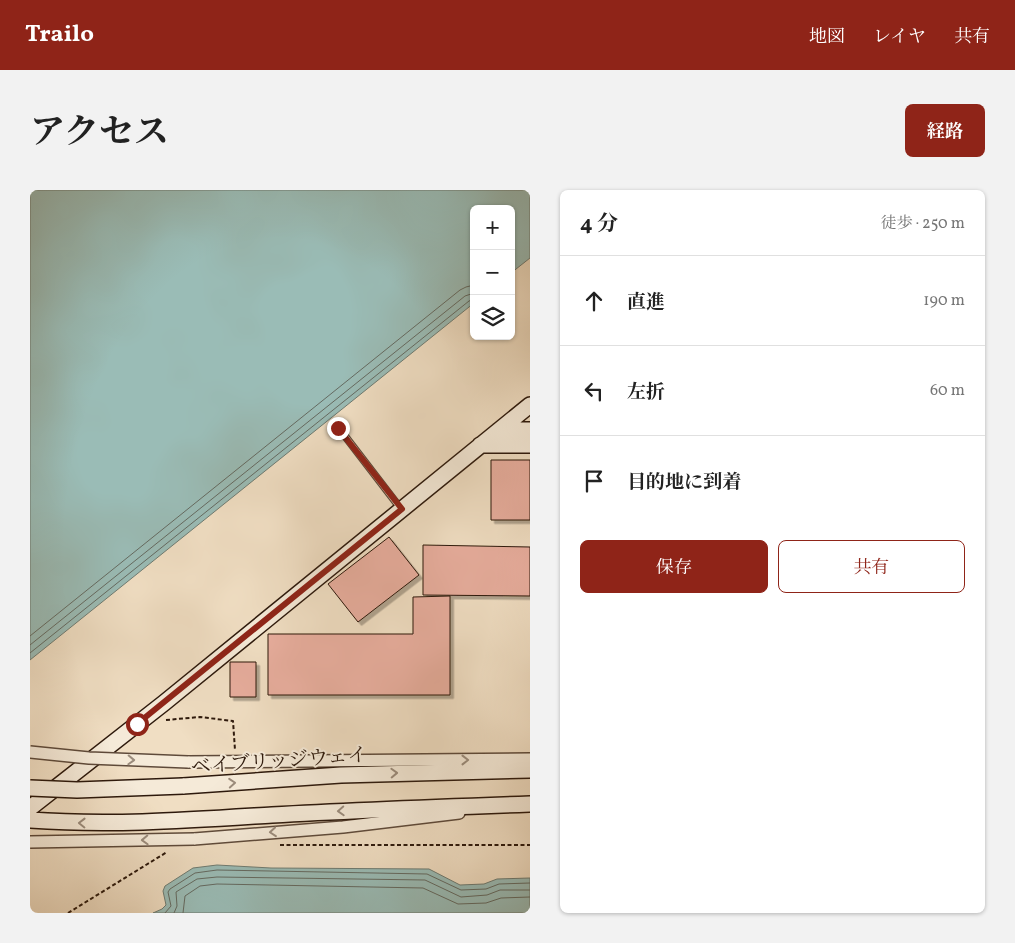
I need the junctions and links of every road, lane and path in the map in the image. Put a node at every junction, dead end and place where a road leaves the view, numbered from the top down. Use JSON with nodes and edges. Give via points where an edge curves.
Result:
{"nodes":[{"id":1,"x":530,"y":405,"type":"edge"},
{"id":2,"x":338,"y":428,"type":"dead end"},
{"id":3,"x":499,"y":430,"type":"junction"},
{"id":4,"x":530,"y":430,"type":"edge"},
{"id":5,"x":480,"y":445,"type":"junction"},
{"id":6,"x":530,"y":445,"type":"edge"},
{"id":7,"x":402,"y":509,"type":"junction"},
{"id":8,"x":163,"y":720,"type":"dead end"},
{"id":9,"x":30,"y":752,"type":"edge"},
{"id":10,"x":235,"y":755,"type":"dead end"},
{"id":11,"x":530,"y":760,"type":"edge"},
{"id":12,"x":530,"y":770,"type":"edge"},
{"id":13,"x":30,"y":788,"type":"edge"},
{"id":14,"x":530,"y":804,"type":"edge"},
{"id":15,"x":30,"y":808,"type":"edge"},
{"id":16,"x":30,"y":820,"type":"edge"},
{"id":17,"x":30,"y":842,"type":"edge"},
{"id":18,"x":277,"y":845,"type":"dead end"},
{"id":19,"x":530,"y":845,"type":"edge"},
{"id":20,"x":168,"y":851,"type":"dead end"},
{"id":21,"x":68,"y":913,"type":"edge"}],
"edges":[{"from":1,"to":3,"type":"street"},
{"from":2,"to":7,"type":"lane"},
{"from":3,"to":4,"type":"street"},
{"from":3,"to":5,"type":"street"},
{"from":5,"to":6,"type":"street"},
{"from":5,"to":7,"type":"street"},
{"from":7,"to":15,"type":"street"},
{"from":8,"to":10,"type":"path","via":[[200,717],[233,721]]},
{"from":9,"to":11,"type":"street","one_way":true,"bridge":true,"via":[[188,762]]},
{"from":13,"to":12,"type":"street","name":"ベイブリッジウェイ","one_way":true,"bridge":true,"via":[[77,790],[341,775]]},
{"from":14,"to":16,"type":"street","one_way":true,"via":[[115,823]]},
{"from":14,"to":17,"type":"street","one_way":true,"bridge":true,"via":[[343,827],[194,839]]},
{"from":18,"to":19,"type":"path"},
{"from":20,"to":21,"type":"path"}]}
